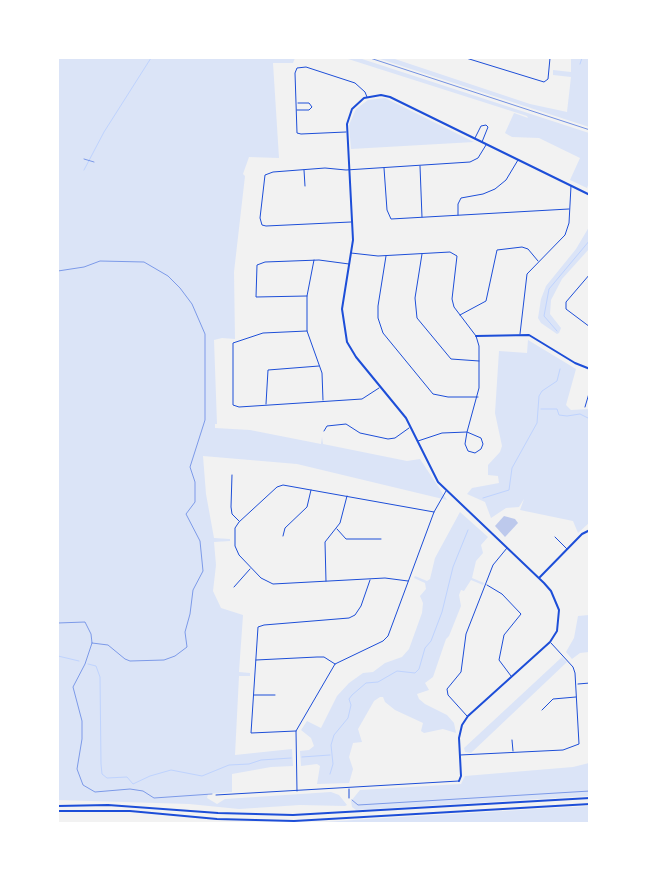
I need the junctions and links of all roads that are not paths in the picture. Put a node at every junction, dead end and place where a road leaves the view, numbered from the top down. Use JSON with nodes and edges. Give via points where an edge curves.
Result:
{"nodes":[{"id":1,"x":466,"y":58,"type":"edge"},
{"id":2,"x":550,"y":58,"type":"edge"},
{"id":3,"x":367,"y":97,"type":"junction"},
{"id":4,"x":296,"y":103,"type":"junction"},
{"id":5,"x":296,"y":110,"type":"junction"},
{"id":6,"x":347,"y":132,"type":"junction"},
{"id":7,"x":475,"y":139,"type":"junction"},
{"id":8,"x":482,"y":142,"type":"junction"},
{"id":9,"x":486,"y":145,"type":"junction"},
{"id":10,"x":518,"y":160,"type":"junction"},
{"id":11,"x":420,"y":166,"type":"junction"},
{"id":12,"x":384,"y":168,"type":"junction"},
{"id":13,"x":304,"y":170,"type":"junction"},
{"id":14,"x":349,"y":170,"type":"junction"},
{"id":15,"x":305,"y":186,"type":"dead end"},
{"id":16,"x":571,"y":186,"type":"junction"},
{"id":17,"x":590,"y":195,"type":"edge"},
{"id":18,"x":569,"y":209,"type":"junction"},
{"id":19,"x":458,"y":216,"type":"junction"},
{"id":20,"x":422,"y":217,"type":"junction"},
{"id":21,"x":351,"y":222,"type":"junction"},
{"id":22,"x":351,"y":253,"type":"junction"},
{"id":23,"x":422,"y":253,"type":"junction"},
{"id":24,"x":386,"y":256,"type":"junction"},
{"id":25,"x":314,"y":260,"type":"junction"},
{"id":26,"x":539,"y":262,"type":"junction"},
{"id":27,"x":349,"y":264,"type":"junction"},
{"id":28,"x":590,"y":274,"type":"edge"},
{"id":29,"x":307,"y":296,"type":"junction"},
{"id":30,"x":460,"y":315,"type":"junction"},
{"id":31,"x":589,"y":327,"type":"edge"},
{"id":32,"x":307,"y":331,"type":"junction"},
{"id":33,"x":520,"y":334,"type":"junction"},
{"id":34,"x":476,"y":336,"type":"junction"},
{"id":35,"x":479,"y":361,"type":"junction"},
{"id":36,"x":319,"y":366,"type":"junction"},
{"id":37,"x":590,"y":370,"type":"edge"},
{"id":38,"x":380,"y":387,"type":"junction"},
{"id":39,"x":590,"y":390,"type":"edge"},
{"id":40,"x":478,"y":397,"type":"junction"},
{"id":41,"x":323,"y":401,"type":"junction"},
{"id":42,"x":266,"y":405,"type":"junction"},
{"id":43,"x":585,"y":406,"type":"dead end"},
{"id":44,"x":411,"y":426,"type":"junction"},
{"id":45,"x":324,"y":431,"type":"dead end"},
{"id":46,"x":467,"y":432,"type":"junction"},
{"id":47,"x":418,"y":441,"type":"junction"},
{"id":48,"x":232,"y":475,"type":"dead end"},
{"id":49,"x":312,"y":489,"type":"junction"},
{"id":50,"x":447,"y":490,"type":"junction"},
{"id":51,"x":347,"y":496,"type":"junction"},
{"id":52,"x":434,"y":512,"type":"junction"},
{"id":53,"x":239,"y":522,"type":"junction"},
{"id":54,"x":336,"y":529,"type":"junction"},
{"id":55,"x":590,"y":530,"type":"edge"},
{"id":56,"x":283,"y":536,"type":"dead end"},
{"id":57,"x":555,"y":537,"type":"dead end"},
{"id":58,"x":381,"y":538,"type":"dead end"},
{"id":59,"x":507,"y":548,"type":"junction"},
{"id":60,"x":567,"y":550,"type":"junction"},
{"id":61,"x":251,"y":568,"type":"junction"},
{"id":62,"x":539,"y":578,"type":"junction"},
{"id":63,"x":370,"y":580,"type":"junction"},
{"id":64,"x":326,"y":582,"type":"junction"},
{"id":65,"x":408,"y":582,"type":"junction"},
{"id":66,"x":486,"y":585,"type":"junction"},
{"id":67,"x":234,"y":587,"type":"dead end"},
{"id":68,"x":550,"y":642,"type":"junction"},
{"id":69,"x":255,"y":660,"type":"junction"},
{"id":70,"x":335,"y":664,"type":"junction"},
{"id":71,"x":511,"y":676,"type":"junction"},
{"id":72,"x":590,"y":683,"type":"edge"},
{"id":73,"x":577,"y":684,"type":"junction"},
{"id":74,"x":254,"y":695,"type":"junction"},
{"id":75,"x":275,"y":695,"type":"dead end"},
{"id":76,"x":577,"y":697,"type":"junction"},
{"id":77,"x":542,"y":710,"type":"dead end"},
{"id":78,"x":468,"y":716,"type":"junction"},
{"id":79,"x":296,"y":731,"type":"junction"},
{"id":80,"x":512,"y":740,"type":"dead end"},
{"id":81,"x":513,"y":752,"type":"junction"},
{"id":82,"x":460,"y":755,"type":"junction"},
{"id":83,"x":459,"y":781,"type":"joint"},
{"id":84,"x":349,"y":788,"type":"junction"},
{"id":85,"x":297,"y":791,"type":"junction"},
{"id":86,"x":216,"y":795,"type":"road end"},
{"id":87,"x":349,"y":798,"type":"road end"},
{"id":88,"x":590,"y":798,"type":"edge"},
{"id":89,"x":590,"y":804,"type":"edge"},
{"id":90,"x":58,"y":806,"type":"edge"},
{"id":91,"x":58,"y":811,"type":"edge"}],
"edges":[{"from":1,"to":2,"type":"street","via":[[544,82],[548,79]]},
{"from":3,"to":4,"type":"street","via":[[355,83],[302,66],[295,72]]},
{"from":3,"to":6,"type":"street","via":[[352,109]]},
{"from":3,"to":7,"type":"street","via":[[390,97]]},
{"from":4,"to":5,"type":"street"},
{"from":4,"to":5,"type":"street","via":[[309,103],[312,107]]},
{"from":5,"to":6,"type":"street","via":[[299,133]]},
{"from":6,"to":14,"type":"street"},
{"from":7,"to":8,"type":"street"},
{"from":7,"to":8,"type":"street","via":[[481,126],[486,125],[488,129]]},
{"from":8,"to":9,"type":"street"},
{"from":9,"to":10,"type":"street"},
{"from":9,"to":11,"type":"street","via":[[478,158],[470,162]]},
{"from":10,"to":16,"type":"street"},
{"from":10,"to":19,"type":"street","via":[[506,180],[495,189],[461,198]]},
{"from":11,"to":12,"type":"street"},
{"from":11,"to":20,"type":"street"},
{"from":12,"to":14,"type":"street"},
{"from":12,"to":20,"type":"street","via":[[388,216],[395,219]]},
{"from":13,"to":14,"type":"street"},
{"from":13,"to":15,"type":"street"},
{"from":13,"to":21,"type":"street","via":[[265,175],[262,224]]},
{"from":14,"to":21,"type":"street"},
{"from":16,"to":17,"type":"street"},
{"from":16,"to":18,"type":"street"},
{"from":18,"to":19,"type":"street"},
{"from":18,"to":26,"type":"street","via":[[569,223],[562,241]]},
{"from":19,"to":20,"type":"street"},
{"from":21,"to":22,"type":"street"},
{"from":22,"to":24,"type":"street"},
{"from":22,"to":27,"type":"street"},
{"from":23,"to":24,"type":"street"},
{"from":23,"to":30,"type":"street","via":[[450,252],[457,256],[452,300]]},
{"from":23,"to":35,"type":"street","via":[[415,298],[417,318],[451,359]]},
{"from":24,"to":40,"type":"street","via":[[378,306],[383,333],[433,394],[448,398]]},
{"from":25,"to":27,"type":"street"},
{"from":25,"to":29,"type":"street"},
{"from":25,"to":29,"type":"street","via":[[257,265],[256,297]]},
{"from":26,"to":30,"type":"street","via":[[522,247],[497,250],[486,301]]},
{"from":26,"to":33,"type":"street","via":[[527,274]]},
{"from":27,"to":38,"type":"street","via":[[342,309],[346,336],[356,357]]},
{"from":28,"to":31,"type":"street","via":[[566,302],[570,314]]},
{"from":29,"to":32,"type":"street"},
{"from":30,"to":34,"type":"street"},
{"from":32,"to":36,"type":"street"},
{"from":32,"to":42,"type":"street","via":[[262,333],[233,343],[233,405]]},
{"from":33,"to":34,"type":"street"},
{"from":33,"to":37,"type":"street","via":[[529,335]]},
{"from":34,"to":35,"type":"street"},
{"from":35,"to":40,"type":"street"},
{"from":36,"to":41,"type":"street"},
{"from":36,"to":42,"type":"street","via":[[268,370]]},
{"from":38,"to":41,"type":"street","via":[[366,398]]},
{"from":38,"to":44,"type":"street"},
{"from":39,"to":43,"type":"street"},
{"from":40,"to":46,"type":"street"},
{"from":41,"to":42,"type":"street"},
{"from":44,"to":45,"type":"street","via":[[395,438],[388,439],[360,434],[346,424],[327,426]]},
{"from":44,"to":47,"type":"street"},
{"from":46,"to":46,"type":"street","via":[[466,448],[478,451],[482,440]]},
{"from":46,"to":47,"type":"street","via":[[442,433]]},
{"from":47,"to":50,"type":"street","via":[[432,473]]},
{"from":48,"to":53,"type":"street","via":[[232,514]]},
{"from":49,"to":51,"type":"street"},
{"from":49,"to":53,"type":"street","via":[[290,485],[277,487]]},
{"from":49,"to":56,"type":"street","via":[[307,507],[285,528]]},
{"from":50,"to":52,"type":"street"},
{"from":50,"to":59,"type":"street"},
{"from":51,"to":52,"type":"street"},
{"from":51,"to":54,"type":"street"},
{"from":52,"to":65,"type":"street"},
{"from":53,"to":61,"type":"street","via":[[234,533],[234,546]]},
{"from":54,"to":58,"type":"street","via":[[346,539]]},
{"from":54,"to":64,"type":"street","via":[[324,542]]},
{"from":55,"to":60,"type":"street"},
{"from":57,"to":60,"type":"street"},
{"from":59,"to":62,"type":"street"},
{"from":59,"to":66,"type":"street","via":[[493,565]]},
{"from":60,"to":62,"type":"street"},
{"from":61,"to":64,"type":"street","via":[[273,584]]},
{"from":61,"to":67,"type":"street"},
{"from":62,"to":68,"type":"street","via":[[551,591],[559,610],[557,631]]},
{"from":63,"to":64,"type":"street"},
{"from":63,"to":65,"type":"street","via":[[385,578]]},
{"from":63,"to":69,"type":"street","via":[[362,606],[349,618],[258,627]]},
{"from":65,"to":70,"type":"street","via":[[388,636]]},
{"from":66,"to":71,"type":"street","via":[[502,594],[521,614],[504,635],[499,660]]},
{"from":66,"to":78,"type":"street","via":[[466,634],[461,672],[447,689],[448,695]]},
{"from":68,"to":71,"type":"street"},
{"from":68,"to":73,"type":"street","via":[[572,666]]},
{"from":69,"to":70,"type":"street","via":[[324,657]]},
{"from":69,"to":74,"type":"street"},
{"from":70,"to":79,"type":"street"},
{"from":71,"to":78,"type":"street"},
{"from":72,"to":73,"type":"street"},
{"from":73,"to":76,"type":"street"},
{"from":74,"to":75,"type":"street"},
{"from":74,"to":79,"type":"street","via":[[251,733]]},
{"from":76,"to":77,"type":"street","via":[[553,699]]},
{"from":76,"to":81,"type":"street","via":[[580,738],[576,747]]},
{"from":78,"to":82,"type":"street","via":[[460,732]]},
{"from":79,"to":85,"type":"street"},
{"from":80,"to":81,"type":"street"},
{"from":81,"to":82,"type":"street"},
{"from":82,"to":83,"type":"street"},
{"from":83,"to":84,"type":"street"},
{"from":84,"to":85,"type":"street"},
{"from":84,"to":87,"type":"street"},
{"from":85,"to":86,"type":"street"},
{"from":88,"to":90,"type":"street","via":[[293,815],[223,814],[108,805]]},
{"from":89,"to":91,"type":"street","via":[[294,821],[217,819],[130,811]]}]}
